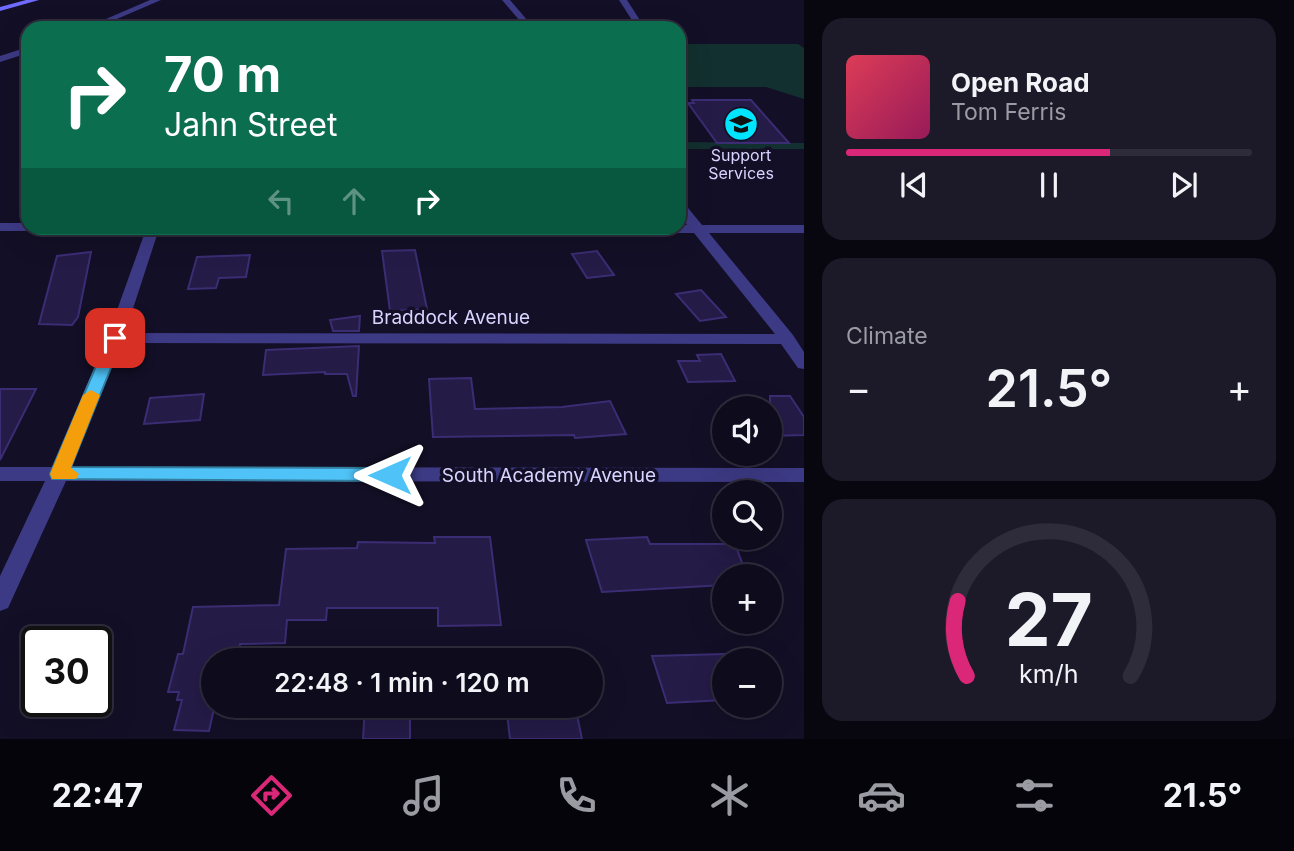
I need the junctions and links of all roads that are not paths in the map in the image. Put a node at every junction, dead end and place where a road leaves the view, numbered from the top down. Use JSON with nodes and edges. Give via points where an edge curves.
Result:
{"nodes":[{"id":1,"x":35,"y":0,"type":"edge"},
{"id":2,"x":157,"y":0,"type":"edge"},
{"id":3,"x":506,"y":0,"type":"edge"},
{"id":4,"x":623,"y":0,"type":"edge"},
{"id":5,"x":2,"y":7,"type":"edge"},
{"id":6,"x":106,"y":21,"type":"edge"},
{"id":7,"x":524,"y":21,"type":"edge"},
{"id":8,"x":636,"y":21,"type":"edge"},
{"id":9,"x":21,"y":52,"type":"edge"},
{"id":10,"x":0,"y":59,"type":"edge"},
{"id":11,"x":686,"y":214,"type":"edge"},
{"id":12,"x":0,"y":227,"type":"edge"},
{"id":13,"x":21,"y":227,"type":"edge"},
{"id":14,"x":686,"y":229,"type":"edge"},
{"id":15,"x":699,"y":229,"type":"junction"},
{"id":16,"x":804,"y":229,"type":"edge"},
{"id":17,"x":151,"y":235,"type":"edge"},
{"id":18,"x":115,"y":338,"type":"junction"},
{"id":19,"x":787,"y":339,"type":"junction"},
{"id":20,"x":804,"y":365,"type":"edge"},
{"id":21,"x":0,"y":474,"type":"edge"},
{"id":22,"x":59,"y":474,"type":"junction"},
{"id":23,"x":804,"y":475,"type":"edge"},
{"id":24,"x":0,"y":601,"type":"edge"}],
"edges":[{"from":1,"to":5,"type":"main road"},
{"from":2,"to":6,"type":"street"},
{"from":3,"to":7,"type":"street"},
{"from":4,"to":8,"type":"street"},
{"from":9,"to":10,"type":"street"},
{"from":11,"to":15,"type":"street"},
{"from":12,"to":13,"type":"street"},
{"from":14,"to":15,"type":"street"},
{"from":15,"to":16,"type":"street"},
{"from":15,"to":19,"type":"street"},
{"from":17,"to":18,"type":"street"},
{"from":18,"to":19,"type":"street","name":"Braddock Avenue"},
{"from":18,"to":22,"type":"street"},
{"from":19,"to":20,"type":"street"},
{"from":21,"to":22,"type":"street","name":"South Academy Avenue"},
{"from":22,"to":23,"type":"street","name":"South Academy Avenue"},
{"from":22,"to":24,"type":"street"}]}
